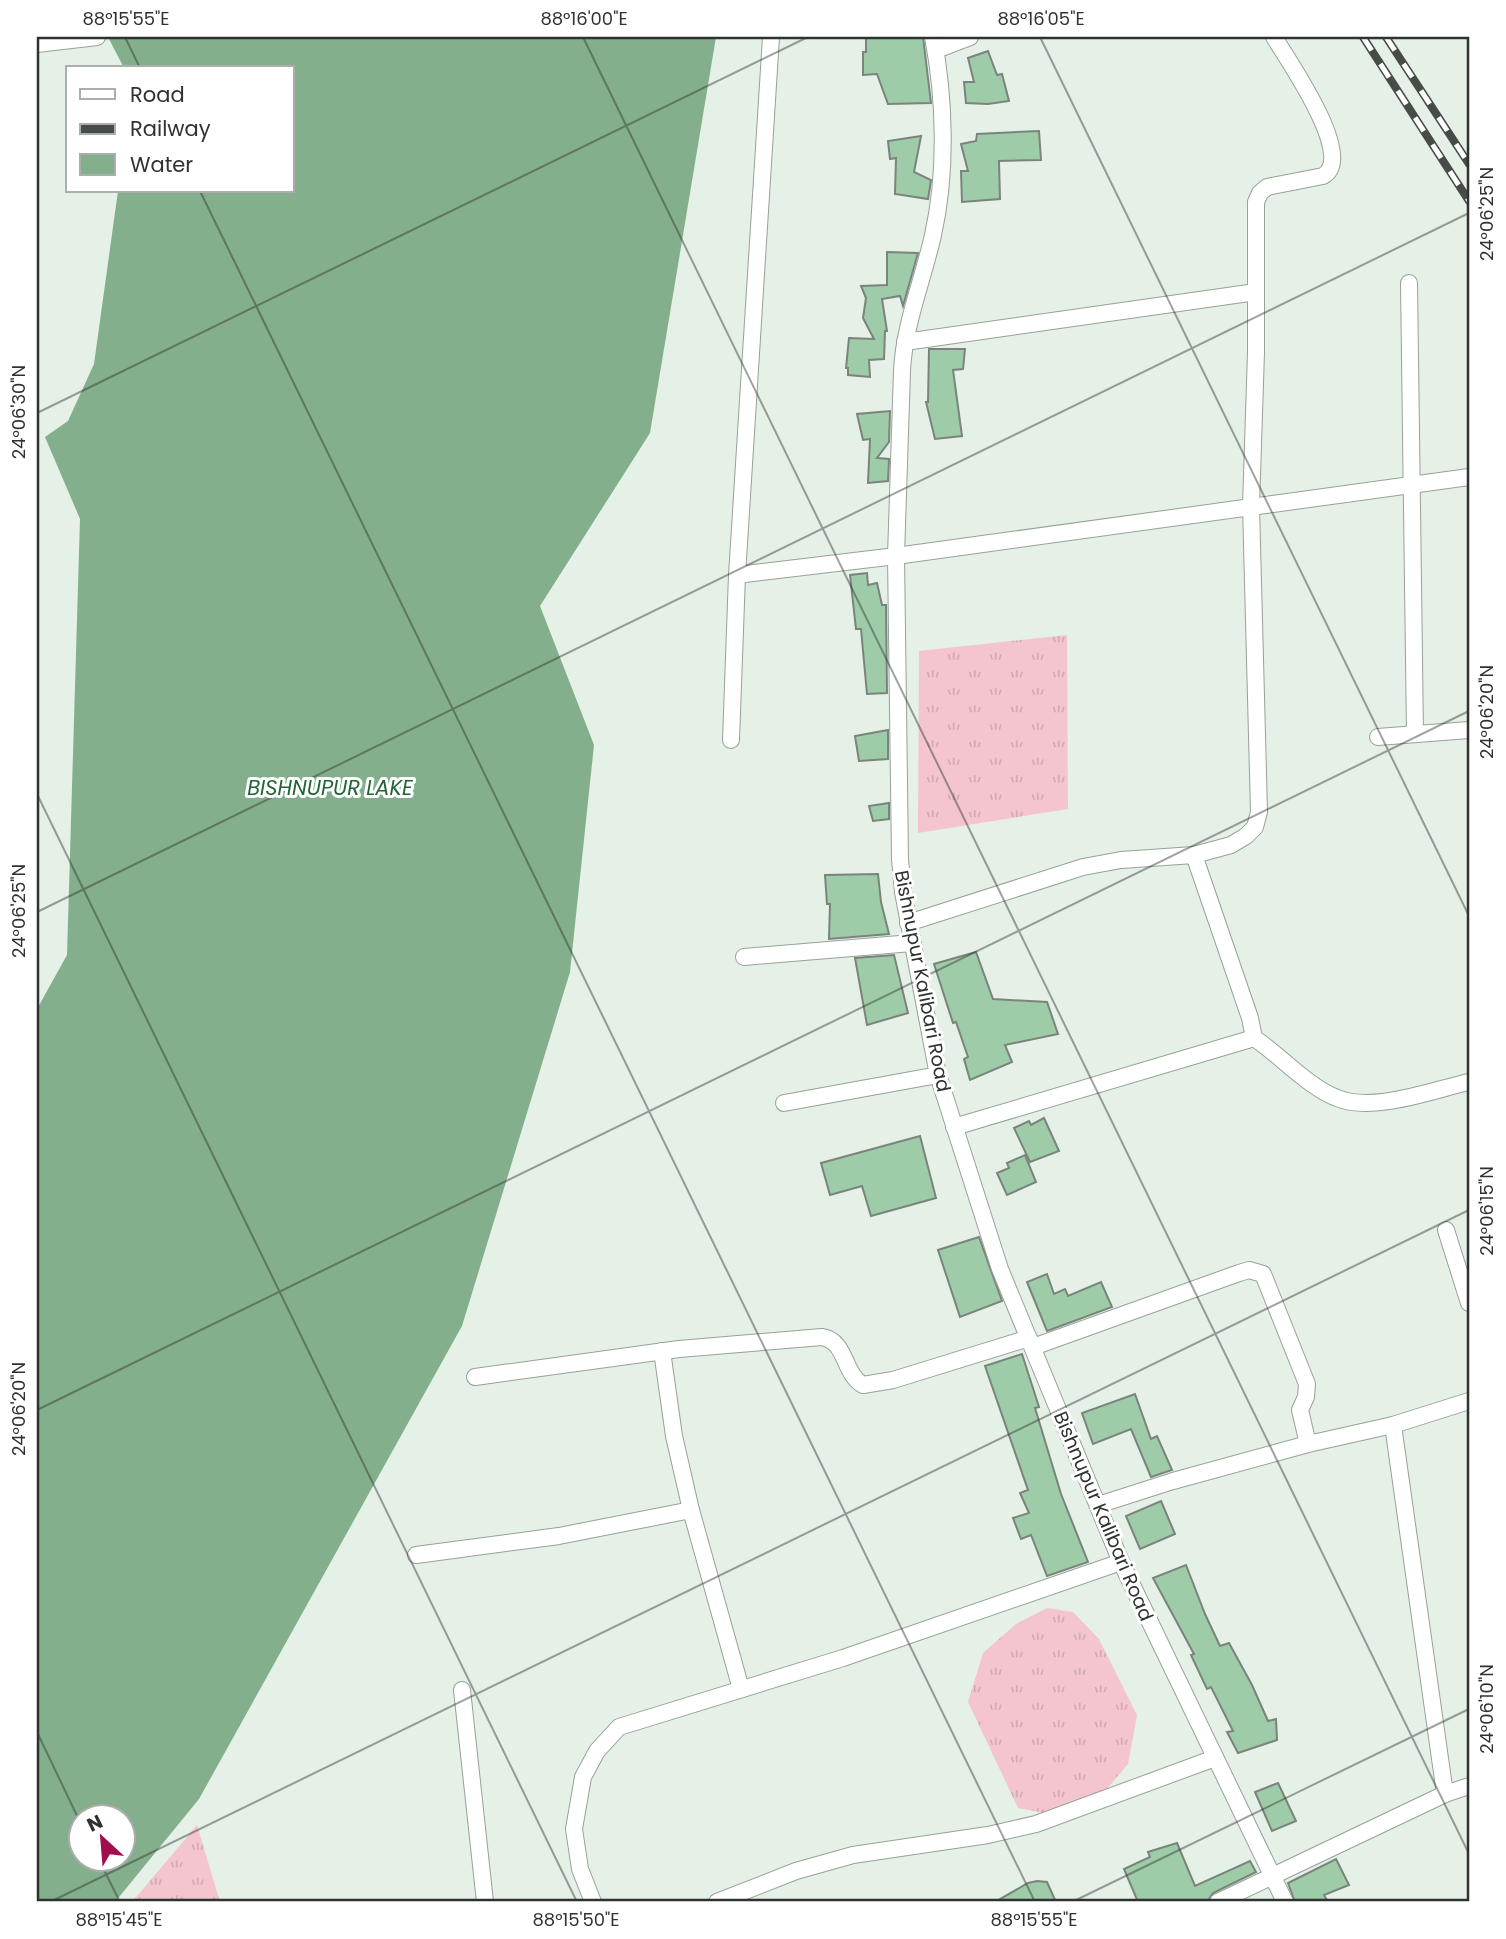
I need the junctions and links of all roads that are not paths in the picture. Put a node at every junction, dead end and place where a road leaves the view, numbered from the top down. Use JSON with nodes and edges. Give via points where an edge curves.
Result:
{"nodes":[{"id":1,"x":97,"y":37,"type":"edge"},
{"id":2,"x":771,"y":37,"type":"edge"},
{"id":3,"x":970,"y":37,"type":"edge"},
{"id":4,"x":1274,"y":37,"type":"edge"},
{"id":5,"x":934,"y":43,"type":"edge"},
{"id":6,"x":37,"y":44,"type":"edge"},
{"id":7,"x":1409,"y":283,"type":"dead end"},
{"id":8,"x":1256,"y":292,"type":"junction"},
{"id":9,"x":905,"y":342,"type":"junction"},
{"id":10,"x":1469,"y":477,"type":"edge"},
{"id":11,"x":1411,"y":485,"type":"junction"},
{"id":12,"x":1251,"y":506,"type":"junction"},
{"id":13,"x":897,"y":556,"type":"junction"},
{"id":14,"x":737,"y":575,"type":"junction"},
{"id":15,"x":1469,"y":730,"type":"edge"},
{"id":16,"x":1415,"y":733,"type":"junction"},
{"id":17,"x":1378,"y":737,"type":"dead end"},
{"id":18,"x":731,"y":740,"type":"dead end"},
{"id":19,"x":1194,"y":855,"type":"junction"},
{"id":20,"x":908,"y":923,"type":"junction"},
{"id":21,"x":912,"y":943,"type":"junction"},
{"id":22,"x":744,"y":957,"type":"dead end"},
{"id":23,"x":1254,"y":1038,"type":"junction"},
{"id":24,"x":938,"y":1075,"type":"junction"},
{"id":25,"x":1469,"y":1082,"type":"edge"},
{"id":26,"x":784,"y":1102,"type":"dead end"},
{"id":27,"x":954,"y":1127,"type":"junction"},
{"id":28,"x":1446,"y":1230,"type":"dead end"},
{"id":29,"x":1469,"y":1303,"type":"edge"},
{"id":30,"x":1031,"y":1342,"type":"junction"},
{"id":31,"x":662,"y":1351,"type":"junction"},
{"id":32,"x":475,"y":1377,"type":"dead end"},
{"id":33,"x":1469,"y":1401,"type":"edge"},
{"id":34,"x":1392,"y":1425,"type":"junction"},
{"id":35,"x":1308,"y":1444,"type":"junction"},
{"id":36,"x":1098,"y":1505,"type":"junction"},
{"id":37,"x":691,"y":1510,"type":"junction"},
{"id":38,"x":416,"y":1555,"type":"dead end"},
{"id":39,"x":1121,"y":1562,"type":"junction"},
{"id":40,"x":462,"y":1689,"type":"dead end"},
{"id":41,"x":741,"y":1689,"type":"junction"},
{"id":42,"x":1214,"y":1758,"type":"junction"},
{"id":43,"x":1469,"y":1786,"type":"edge"},
{"id":44,"x":1445,"y":1794,"type":"junction"},
{"id":45,"x":1273,"y":1878,"type":"junction"},
{"id":46,"x":485,"y":1902,"type":"edge"},
{"id":47,"x":593,"y":1902,"type":"edge"},
{"id":48,"x":717,"y":1902,"type":"edge"},
{"id":49,"x":1218,"y":1902,"type":"edge"},
{"id":50,"x":1285,"y":1902,"type":"edge"}],
"edges":[{"from":1,"to":6,"type":"street"},
{"from":2,"to":14,"type":"street"},
{"from":3,"to":5,"type":"street"},
{"from":4,"to":8,"type":"street","via":[[1323,121],[1332,166],[1324,176],[1278,184],[1260,193],[1256,202]]},
{"from":5,"to":9,"type":"street","name":"Bishnupur Kalibari Road","via":[[941,177],[933,233]]},
{"from":7,"to":11,"type":"street"},
{"from":8,"to":9,"type":"street"},
{"from":8,"to":12,"type":"street"},
{"from":9,"to":13,"type":"street","name":"Bishnupur Kalibari Road"},
{"from":10,"to":11,"type":"street"},
{"from":11,"to":12,"type":"street"},
{"from":11,"to":16,"type":"street"},
{"from":12,"to":13,"type":"street"},
{"from":12,"to":19,"type":"street","via":[[1259,812],[1255,827],[1246,836]]},
{"from":13,"to":14,"type":"street"},
{"from":13,"to":20,"type":"street","name":"Bishnupur Kalibari Road","via":[[900,859]]},
{"from":14,"to":18,"type":"street"},
{"from":15,"to":16,"type":"street"},
{"from":16,"to":17,"type":"street"},
{"from":19,"to":20,"type":"street","via":[[1083,867]]},
{"from":19,"to":23,"type":"street"},
{"from":20,"to":21,"type":"street","name":"Bishnupur Kalibari Road"},
{"from":21,"to":22,"type":"street"},
{"from":21,"to":24,"type":"street","name":"Bishnupur Kalibari Road"},
{"from":23,"to":25,"type":"street","via":[[1335,1098],[1353,1103],[1380,1102]]},
{"from":23,"to":27,"type":"street"},
{"from":24,"to":26,"type":"street"},
{"from":24,"to":27,"type":"street","name":"Bishnupur Kalibari Road"},
{"from":27,"to":30,"type":"street","name":"Bishnupur Kalibari Road","via":[[1000,1269]]},
{"from":28,"to":29,"type":"street"},
{"from":30,"to":31,"type":"street","via":[[863,1385],[852,1377],[844,1355],[827,1337]]},
{"from":30,"to":35,"type":"street","via":[[1239,1272],[1257,1271],[1263,1275],[1307,1384],[1300,1410]]},
{"from":30,"to":36,"type":"street","name":"Bishnupur Kalibari Road"},
{"from":31,"to":32,"type":"street"},
{"from":31,"to":37,"type":"street"},
{"from":33,"to":34,"type":"street"},
{"from":34,"to":35,"type":"street"},
{"from":34,"to":44,"type":"street"},
{"from":35,"to":36,"type":"street"},
{"from":36,"to":39,"type":"street","name":"Bishnupur Kalibari Road"},
{"from":37,"to":38,"type":"street","via":[[559,1536]]},
{"from":37,"to":41,"type":"street"},
{"from":39,"to":41,"type":"street"},
{"from":39,"to":42,"type":"street","name":"Bishnupur Kalibari Road"},
{"from":40,"to":46,"type":"street"},
{"from":41,"to":47,"type":"street","via":[[619,1727],[597,1751],[583,1777],[574,1829],[580,1869]]},
{"from":42,"to":45,"type":"street","name":"Bishnupur Kalibari Road"},
{"from":42,"to":48,"type":"street","via":[[1036,1824],[853,1855]]},
{"from":43,"to":44,"type":"street"},
{"from":44,"to":45,"type":"street"},
{"from":45,"to":49,"type":"street"},
{"from":45,"to":50,"type":"street","name":"Bishnupur Kalibari Road"}]}
